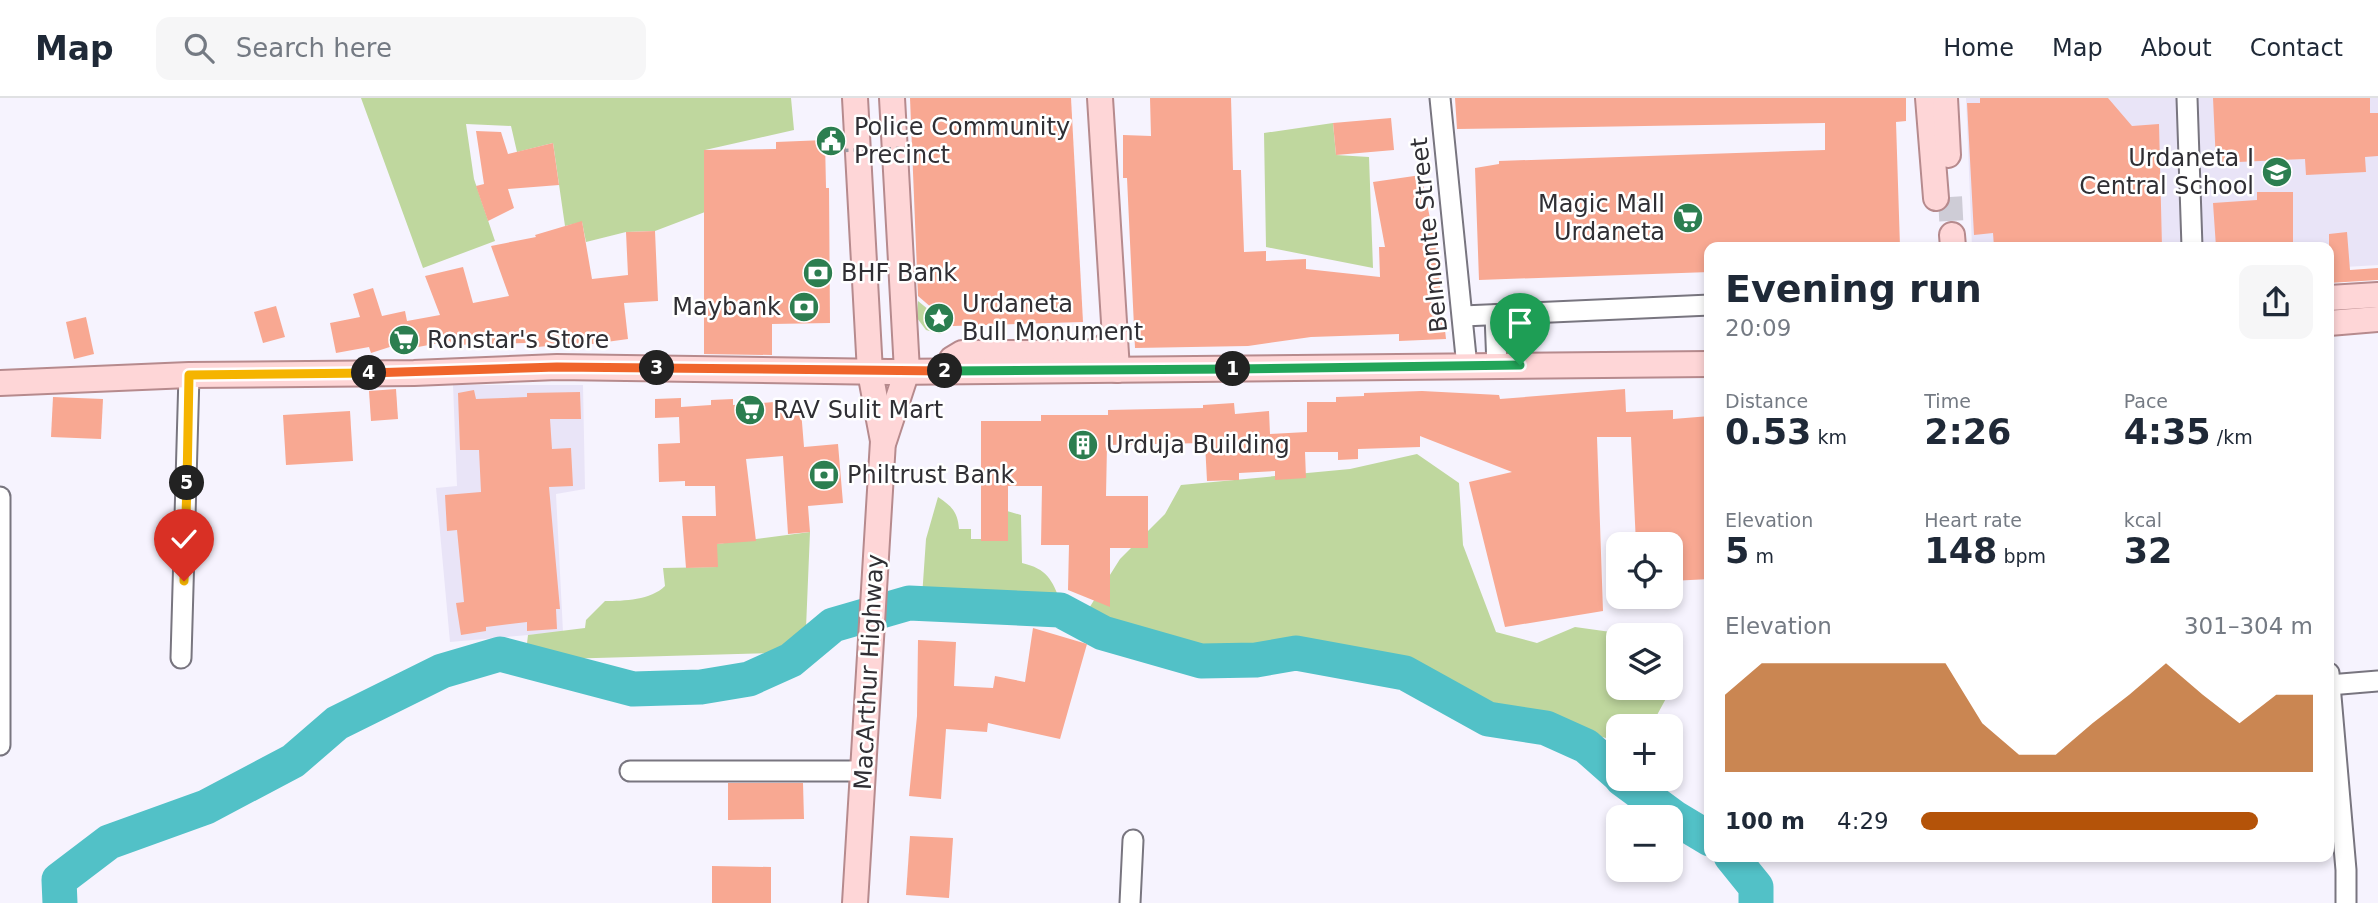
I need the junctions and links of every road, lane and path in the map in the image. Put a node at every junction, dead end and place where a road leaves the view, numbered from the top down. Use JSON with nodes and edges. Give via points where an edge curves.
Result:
{"nodes":[{"id":1,"x":855,"y":98,"type":"edge"},
{"id":2,"x":892,"y":98,"type":"edge"},
{"id":3,"x":1100,"y":98,"type":"edge"},
{"id":4,"x":1440,"y":98,"type":"edge"},
{"id":5,"x":1928,"y":98,"type":"edge"},
{"id":6,"x":1945,"y":98,"type":"edge"},
{"id":7,"x":2187,"y":98,"type":"edge"},
{"id":8,"x":912,"y":148,"type":"dead end"},
{"id":9,"x":828,"y":151,"type":"dead end"},
{"id":10,"x":897,"y":169,"type":"junction"},
{"id":11,"x":859,"y":171,"type":"junction"},
{"id":12,"x":2192,"y":242,"type":"edge"},
{"id":13,"x":2378,"y":295,"type":"edge"},
{"id":14,"x":2334,"y":299,"type":"edge"},
{"id":15,"x":1704,"y":305,"type":"edge"},
{"id":16,"x":1495,"y":315,"type":"junction"},
{"id":17,"x":1462,"y":316,"type":"junction"},
{"id":18,"x":2378,"y":319,"type":"edge"},
{"id":19,"x":2334,"y":323,"type":"edge"},
{"id":20,"x":1116,"y":337,"type":"junction"},
{"id":21,"x":1704,"y":364,"type":"edge"},
{"id":22,"x":1497,"y":366,"type":"junction"},
{"id":23,"x":1466,"y":367,"type":"junction"},
{"id":24,"x":1117,"y":370,"type":"junction"},
{"id":25,"x":907,"y":371,"type":"junction"},
{"id":26,"x":944,"y":371,"type":"junction"},
{"id":27,"x":870,"y":372,"type":"junction"},
{"id":28,"x":189,"y":375,"type":"junction"},
{"id":29,"x":0,"y":383,"type":"edge"},
{"id":30,"x":883,"y":441,"type":"junction"},
{"id":31,"x":0,"y":496,"type":"edge"},
{"id":32,"x":181,"y":658,"type":"dead end"},
{"id":33,"x":2378,"y":681,"type":"edge"},
{"id":34,"x":2334,"y":685,"type":"edge"},
{"id":35,"x":2334,"y":731,"type":"edge"},
{"id":36,"x":0,"y":745,"type":"edge"},
{"id":37,"x":631,"y":771,"type":"dead end"},
{"id":38,"x":863,"y":771,"type":"junction"},
{"id":39,"x":1133,"y":841,"type":"dead end"},
{"id":40,"x":855,"y":903,"type":"edge"},
{"id":41,"x":1129,"y":903,"type":"edge"},
{"id":42,"x":2346,"y":903,"type":"edge"}],
"edges":[{"from":1,"to":11,"type":"main road","name":"MacArthur Highway"},
{"from":2,"to":10,"type":"main road","name":"MacArthur Highway"},
{"from":3,"to":20,"type":"main road"},
{"from":4,"to":17,"type":"street","name":"Belmonte Street"},
{"from":5,"to":6,"type":"main road","via":[[1943,198]]},
{"from":7,"to":12,"type":"street"},
{"from":8,"to":9,"type":"path","bridge":true},
{"from":10,"to":11,"type":"main road"},
{"from":10,"to":25,"type":"main road","name":"MacArthur Highway"},
{"from":11,"to":27,"type":"main road","name":"MacArthur Highway"},
{"from":13,"to":14,"type":"main road"},
{"from":15,"to":16,"type":"street"},
{"from":16,"to":17,"type":"street"},
{"from":16,"to":22,"type":"street"},
{"from":17,"to":23,"type":"street","name":"Belmonte Street"},
{"from":18,"to":19,"type":"main road"},
{"from":20,"to":24,"type":"main road"},
{"from":20,"to":26,"type":"main road","via":[[1089,353],[962,353]]},
{"from":21,"to":22,"type":"main road"},
{"from":22,"to":23,"type":"main road"},
{"from":23,"to":24,"type":"main road"},
{"from":24,"to":26,"type":"main road"},
{"from":25,"to":26,"type":"main road"},
{"from":25,"to":27,"type":"main road"},
{"from":25,"to":30,"type":"main road","name":"MacArthur Highway"},
{"from":27,"to":28,"type":"main road","via":[[557,367]]},
{"from":27,"to":30,"type":"main road","name":"MacArthur Highway"},
{"from":28,"to":29,"type":"main road"},
{"from":28,"to":32,"type":"street"},
{"from":30,"to":38,"type":"main road","name":"MacArthur Highway"},
{"from":31,"to":36,"type":"street"},
{"from":33,"to":34,"type":"street"},
{"from":35,"to":42,"type":"street"},
{"from":37,"to":38,"type":"street"},
{"from":38,"to":40,"type":"main road","name":"MacArthur Highway"},
{"from":39,"to":41,"type":"street"}]}
